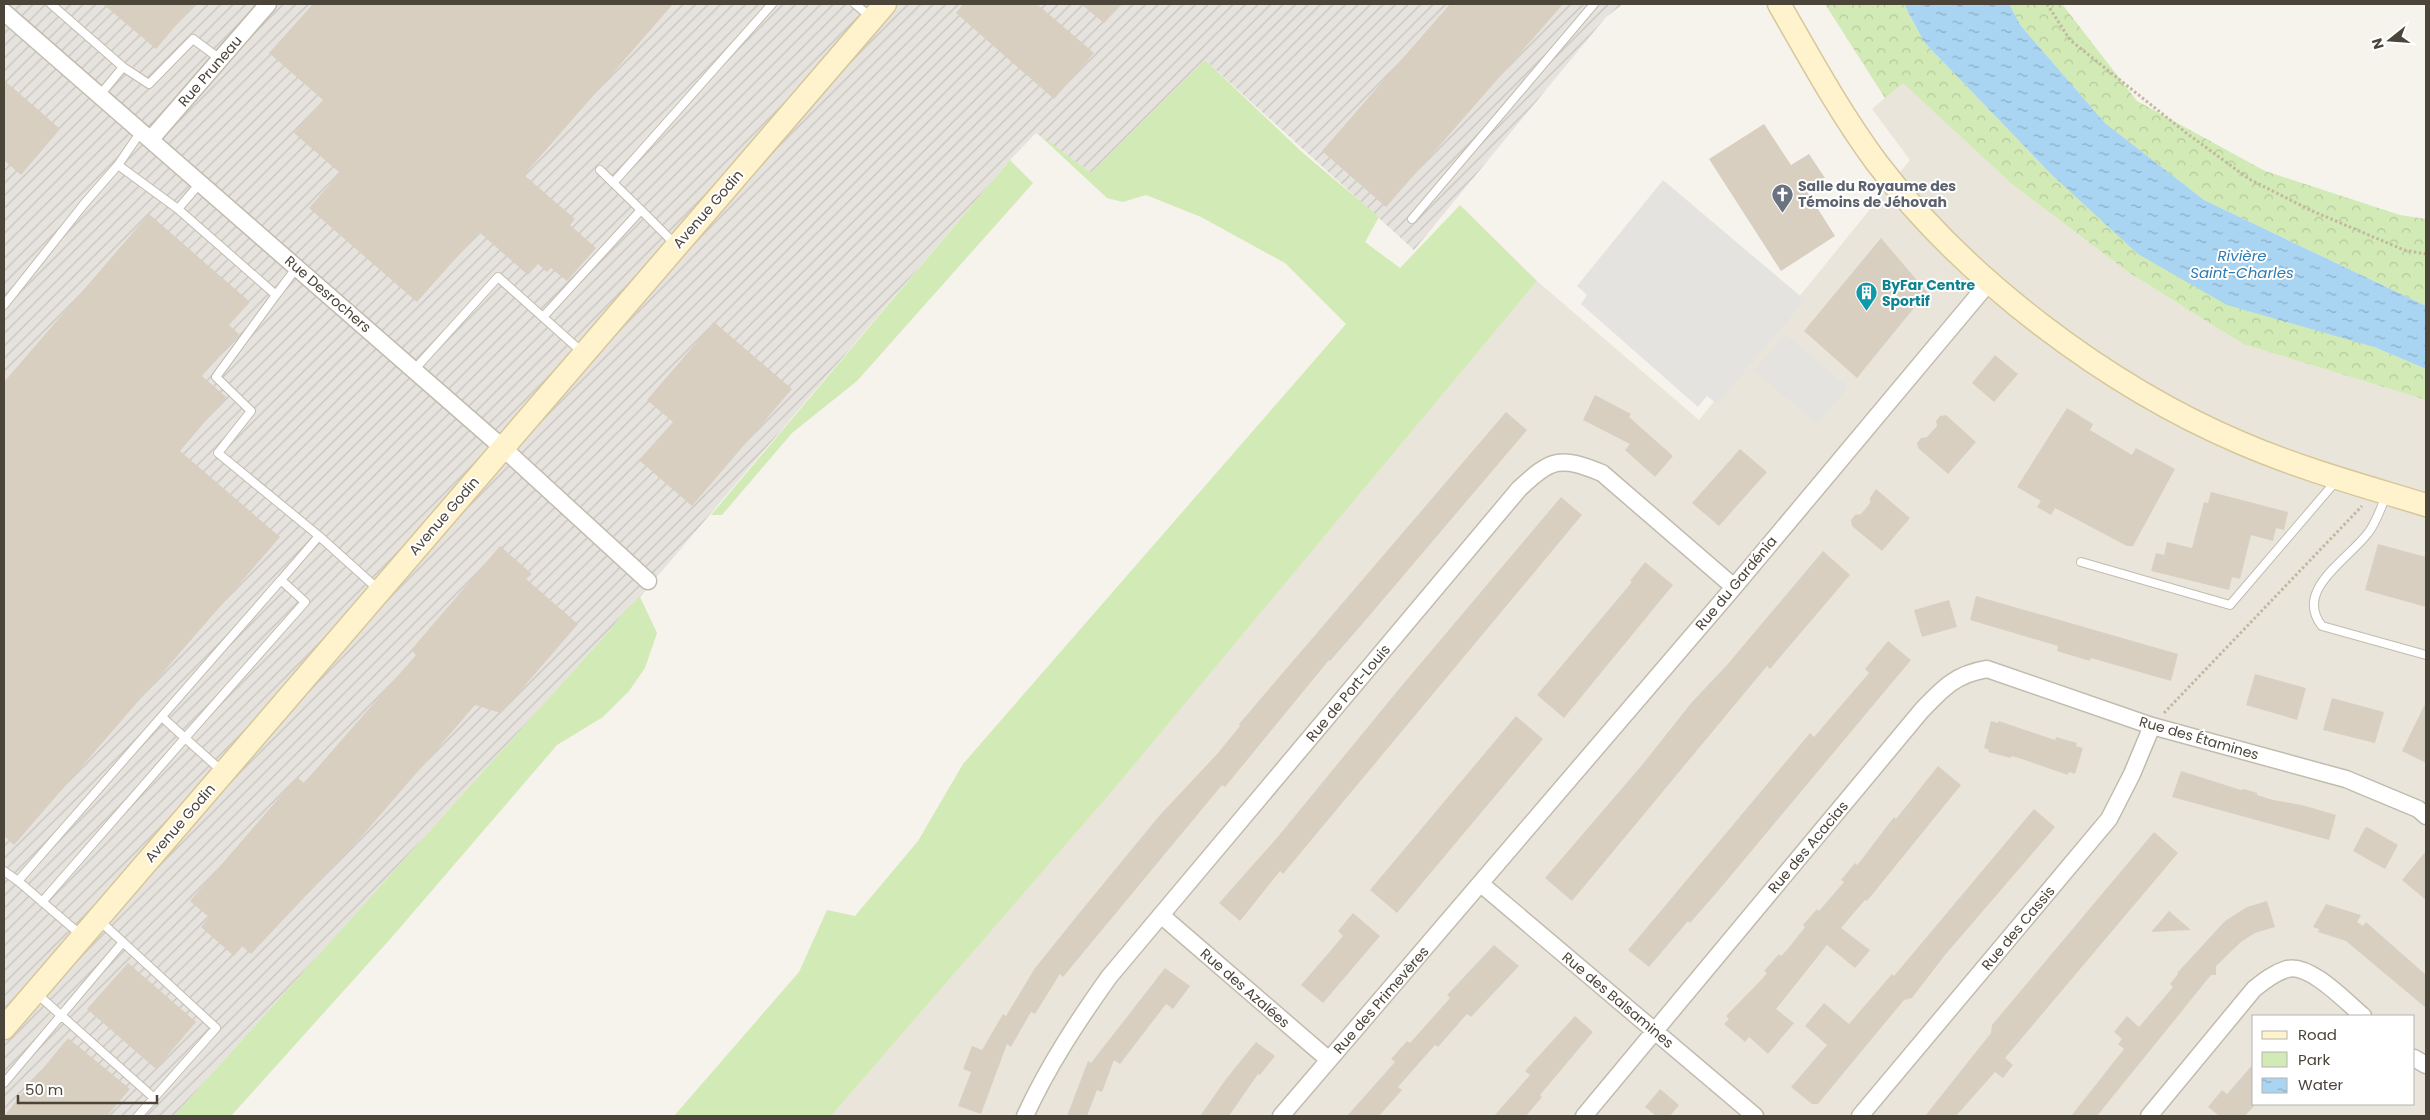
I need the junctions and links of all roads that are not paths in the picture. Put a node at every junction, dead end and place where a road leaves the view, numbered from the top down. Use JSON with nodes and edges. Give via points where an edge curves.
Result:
{"nodes":[{"id":1,"x":51,"y":4,"type":"edge"},
{"id":2,"x":268,"y":4,"type":"edge"},
{"id":3,"x":772,"y":4,"type":"edge"},
{"id":4,"x":855,"y":4,"type":"edge"},
{"id":5,"x":1594,"y":4,"type":"edge"},
{"id":6,"x":1779,"y":4,"type":"edge"},
{"id":7,"x":878,"y":11,"type":"edge"},
{"id":8,"x":4,"y":12,"type":"edge"},
{"id":9,"x":220,"y":59,"type":"junction"},
{"id":10,"x":123,"y":67,"type":"junction"},
{"id":11,"x":100,"y":94,"type":"junction"},
{"id":12,"x":147,"y":134,"type":"junction"},
{"id":13,"x":118,"y":165,"type":"junction"},
{"id":14,"x":600,"y":170,"type":"dead end"},
{"id":15,"x":201,"y":182,"type":"junction"},
{"id":16,"x":613,"y":183,"type":"junction"},
{"id":17,"x":178,"y":209,"type":"junction"},
{"id":18,"x":641,"y":210,"type":"junction"},
{"id":19,"x":1412,"y":218,"type":"dead end"},
{"id":20,"x":677,"y":246,"type":"junction"},
{"id":21,"x":297,"y":267,"type":"junction"},
{"id":22,"x":1990,"y":281,"type":"junction"},
{"id":23,"x":276,"y":295,"type":"junction"},
{"id":24,"x":4,"y":305,"type":"edge"},
{"id":25,"x":543,"y":317,"type":"junction"},
{"id":26,"x":584,"y":354,"type":"junction"},
{"id":27,"x":414,"y":370,"type":"junction"},
{"id":28,"x":503,"y":448,"type":"junction"},
{"id":29,"x":2337,"y":479,"type":"junction"},
{"id":30,"x":2382,"y":492,"type":"junction"},
{"id":31,"x":2426,"y":505,"type":"edge"},
{"id":32,"x":319,"y":536,"type":"junction"},
{"id":33,"x":2081,"y":562,"type":"dead end"},
{"id":34,"x":281,"y":580,"type":"junction"},
{"id":35,"x":648,"y":581,"type":"dead end"},
{"id":36,"x":1734,"y":586,"type":"junction"},
{"id":37,"x":380,"y":590,"type":"junction"},
{"id":38,"x":2426,"y":656,"type":"edge"},
{"id":39,"x":1968,"y":672,"type":"joint"},
{"id":40,"x":162,"y":717,"type":"junction"},
{"id":41,"x":2152,"y":726,"type":"junction"},
{"id":42,"x":185,"y":738,"type":"junction"},
{"id":43,"x":223,"y":772,"type":"junction"},
{"id":44,"x":2426,"y":816,"type":"edge"},
{"id":45,"x":4,"y":870,"type":"edge"},
{"id":46,"x":18,"y":881,"type":"junction"},
{"id":47,"x":1481,"y":884,"type":"junction"},
{"id":48,"x":42,"y":902,"type":"junction"},
{"id":49,"x":1162,"y":916,"type":"junction"},
{"id":50,"x":97,"y":919,"type":"junction"},
{"id":51,"x":82,"y":936,"type":"junction"},
{"id":52,"x":123,"y":942,"type":"junction"},
{"id":53,"x":35,"y":992,"type":"junction"},
{"id":54,"x":61,"y":1015,"type":"junction"},
{"id":55,"x":2362,"y":1015,"type":"edge"},
{"id":56,"x":4,"y":1028,"type":"edge"},
{"id":57,"x":1655,"y":1032,"type":"junction"},
{"id":58,"x":2415,"y":1059,"type":"edge"},
{"id":59,"x":1329,"y":1060,"type":"junction"},
{"id":60,"x":2426,"y":1065,"type":"edge"},
{"id":61,"x":4,"y":1084,"type":"edge"},
{"id":62,"x":154,"y":1098,"type":"junction"},
{"id":63,"x":138,"y":1116,"type":"edge"},
{"id":64,"x":1024,"y":1116,"type":"edge"},
{"id":65,"x":1281,"y":1116,"type":"edge"},
{"id":66,"x":1584,"y":1116,"type":"edge"},
{"id":67,"x":1755,"y":1116,"type":"edge"},
{"id":68,"x":1860,"y":1116,"type":"edge"},
{"id":69,"x":2149,"y":1116,"type":"edge"}],
"edges":[{"from":1,"to":10,"type":"lane"},
{"from":2,"to":9,"type":"street","name":"Rue Pruneau"},
{"from":3,"to":16,"type":"lane"},
{"from":4,"to":7,"type":"lane"},
{"from":5,"to":19,"type":"lane"},
{"from":6,"to":22,"type":"street","via":[[1842,113],[1878,164],[1921,214]]},
{"from":7,"to":20,"type":"street","name":"Avenue Godin"},
{"from":8,"to":11,"type":"street","name":"Rue Desrochers"},
{"from":9,"to":10,"type":"lane","via":[[193,39],[149,84]]},
{"from":9,"to":12,"type":"street","name":"Rue Pruneau"},
{"from":10,"to":11,"type":"lane"},
{"from":11,"to":12,"type":"street","name":"Rue Desrochers"},
{"from":12,"to":13,"type":"lane"},
{"from":12,"to":15,"type":"street","name":"Rue Desrochers"},
{"from":13,"to":17,"type":"lane"},
{"from":13,"to":24,"type":"lane"},
{"from":14,"to":16,"type":"lane"},
{"from":15,"to":17,"type":"lane"},
{"from":15,"to":21,"type":"street","name":"Rue Desrochers"},
{"from":16,"to":18,"type":"lane"},
{"from":17,"to":23,"type":"lane"},
{"from":18,"to":20,"type":"lane"},
{"from":18,"to":25,"type":"lane"},
{"from":20,"to":26,"type":"street","name":"Avenue Godin"},
{"from":21,"to":23,"type":"lane"},
{"from":21,"to":27,"type":"street","name":"Rue Desrochers"},
{"from":22,"to":29,"type":"street","via":[[2068,344],[2165,406],[2241,443]]},
{"from":22,"to":36,"type":"street","name":"Rue du Gardénia"},
{"from":23,"to":32,"type":"lane","via":[[216,377],[250,411],[218,453]]},
{"from":25,"to":26,"type":"lane"},
{"from":25,"to":27,"type":"lane","via":[[498,277]]},
{"from":26,"to":28,"type":"street","name":"Avenue Godin"},
{"from":27,"to":28,"type":"street","name":"Rue Desrochers"},
{"from":28,"to":35,"type":"street","name":"Rue Desrochers"},
{"from":28,"to":37,"type":"street","name":"Avenue Godin"},
{"from":29,"to":30,"type":"street"},
{"from":29,"to":33,"type":"lane","via":[[2230,605]]},
{"from":30,"to":31,"type":"street"},
{"from":30,"to":38,"type":"lane","via":[[2369,532],[2319,585],[2313,599],[2313,615],[2322,626]]},
{"from":32,"to":34,"type":"lane"},
{"from":32,"to":37,"type":"lane"},
{"from":34,"to":40,"type":"lane"},
{"from":34,"to":42,"type":"lane","via":[[304,602]]},
{"from":36,"to":47,"type":"street","name":"Rue du Gardénia"},
{"from":36,"to":49,"type":"street","name":"Rue de Port-Louis","via":[[1602,473],[1575,462],[1553,463],[1537,472],[1519,489]]},
{"from":37,"to":43,"type":"street","name":"Avenue Godin"},
{"from":39,"to":41,"type":"street","name":"Rue des Étamines","via":[[1987,669]]},
{"from":39,"to":57,"type":"street","name":"Rue des Acacias","via":[[1946,684],[1922,710]]},
{"from":40,"to":42,"type":"lane"},
{"from":40,"to":46,"type":"lane"},
{"from":41,"to":44,"type":"street","name":"Rue des Étamines","via":[[2346,779],[2418,809]]},
{"from":41,"to":68,"type":"street","name":"Rue des Cassis","via":[[2109,819]]},
{"from":42,"to":43,"type":"lane"},
{"from":42,"to":48,"type":"lane"},
{"from":43,"to":50,"type":"street","name":"Avenue Godin"},
{"from":45,"to":46,"type":"lane"},
{"from":46,"to":48,"type":"lane"},
{"from":47,"to":57,"type":"street","name":"Rue des Balsamines"},
{"from":47,"to":59,"type":"street","name":"Rue des Primevères"},
{"from":48,"to":51,"type":"lane"},
{"from":49,"to":59,"type":"street","name":"Rue des Azalées"},
{"from":49,"to":64,"type":"street","name":"Rue de Port-Louis","via":[[1109,977],[1075,1025]]},
{"from":50,"to":51,"type":"street","name":"Avenue Godin"},
{"from":50,"to":52,"type":"lane"},
{"from":51,"to":53,"type":"street","name":"Avenue Godin"},
{"from":52,"to":54,"type":"lane"},
{"from":52,"to":62,"type":"lane","via":[[216,1028]]},
{"from":53,"to":54,"type":"lane"},
{"from":53,"to":56,"type":"street","name":"Avenue Godin"},
{"from":54,"to":61,"type":"lane"},
{"from":54,"to":62,"type":"lane"},
{"from":55,"to":69,"type":"street","via":[[2309,972],[2288,968],[2270,976],[2254,989]]},
{"from":57,"to":66,"type":"street","name":"Rue des Acacias"},
{"from":57,"to":67,"type":"street","name":"Rue des Balsamines"},
{"from":58,"to":60,"type":"street"},
{"from":59,"to":65,"type":"street","name":"Rue des Primevères"},
{"from":62,"to":63,"type":"lane"}]}
